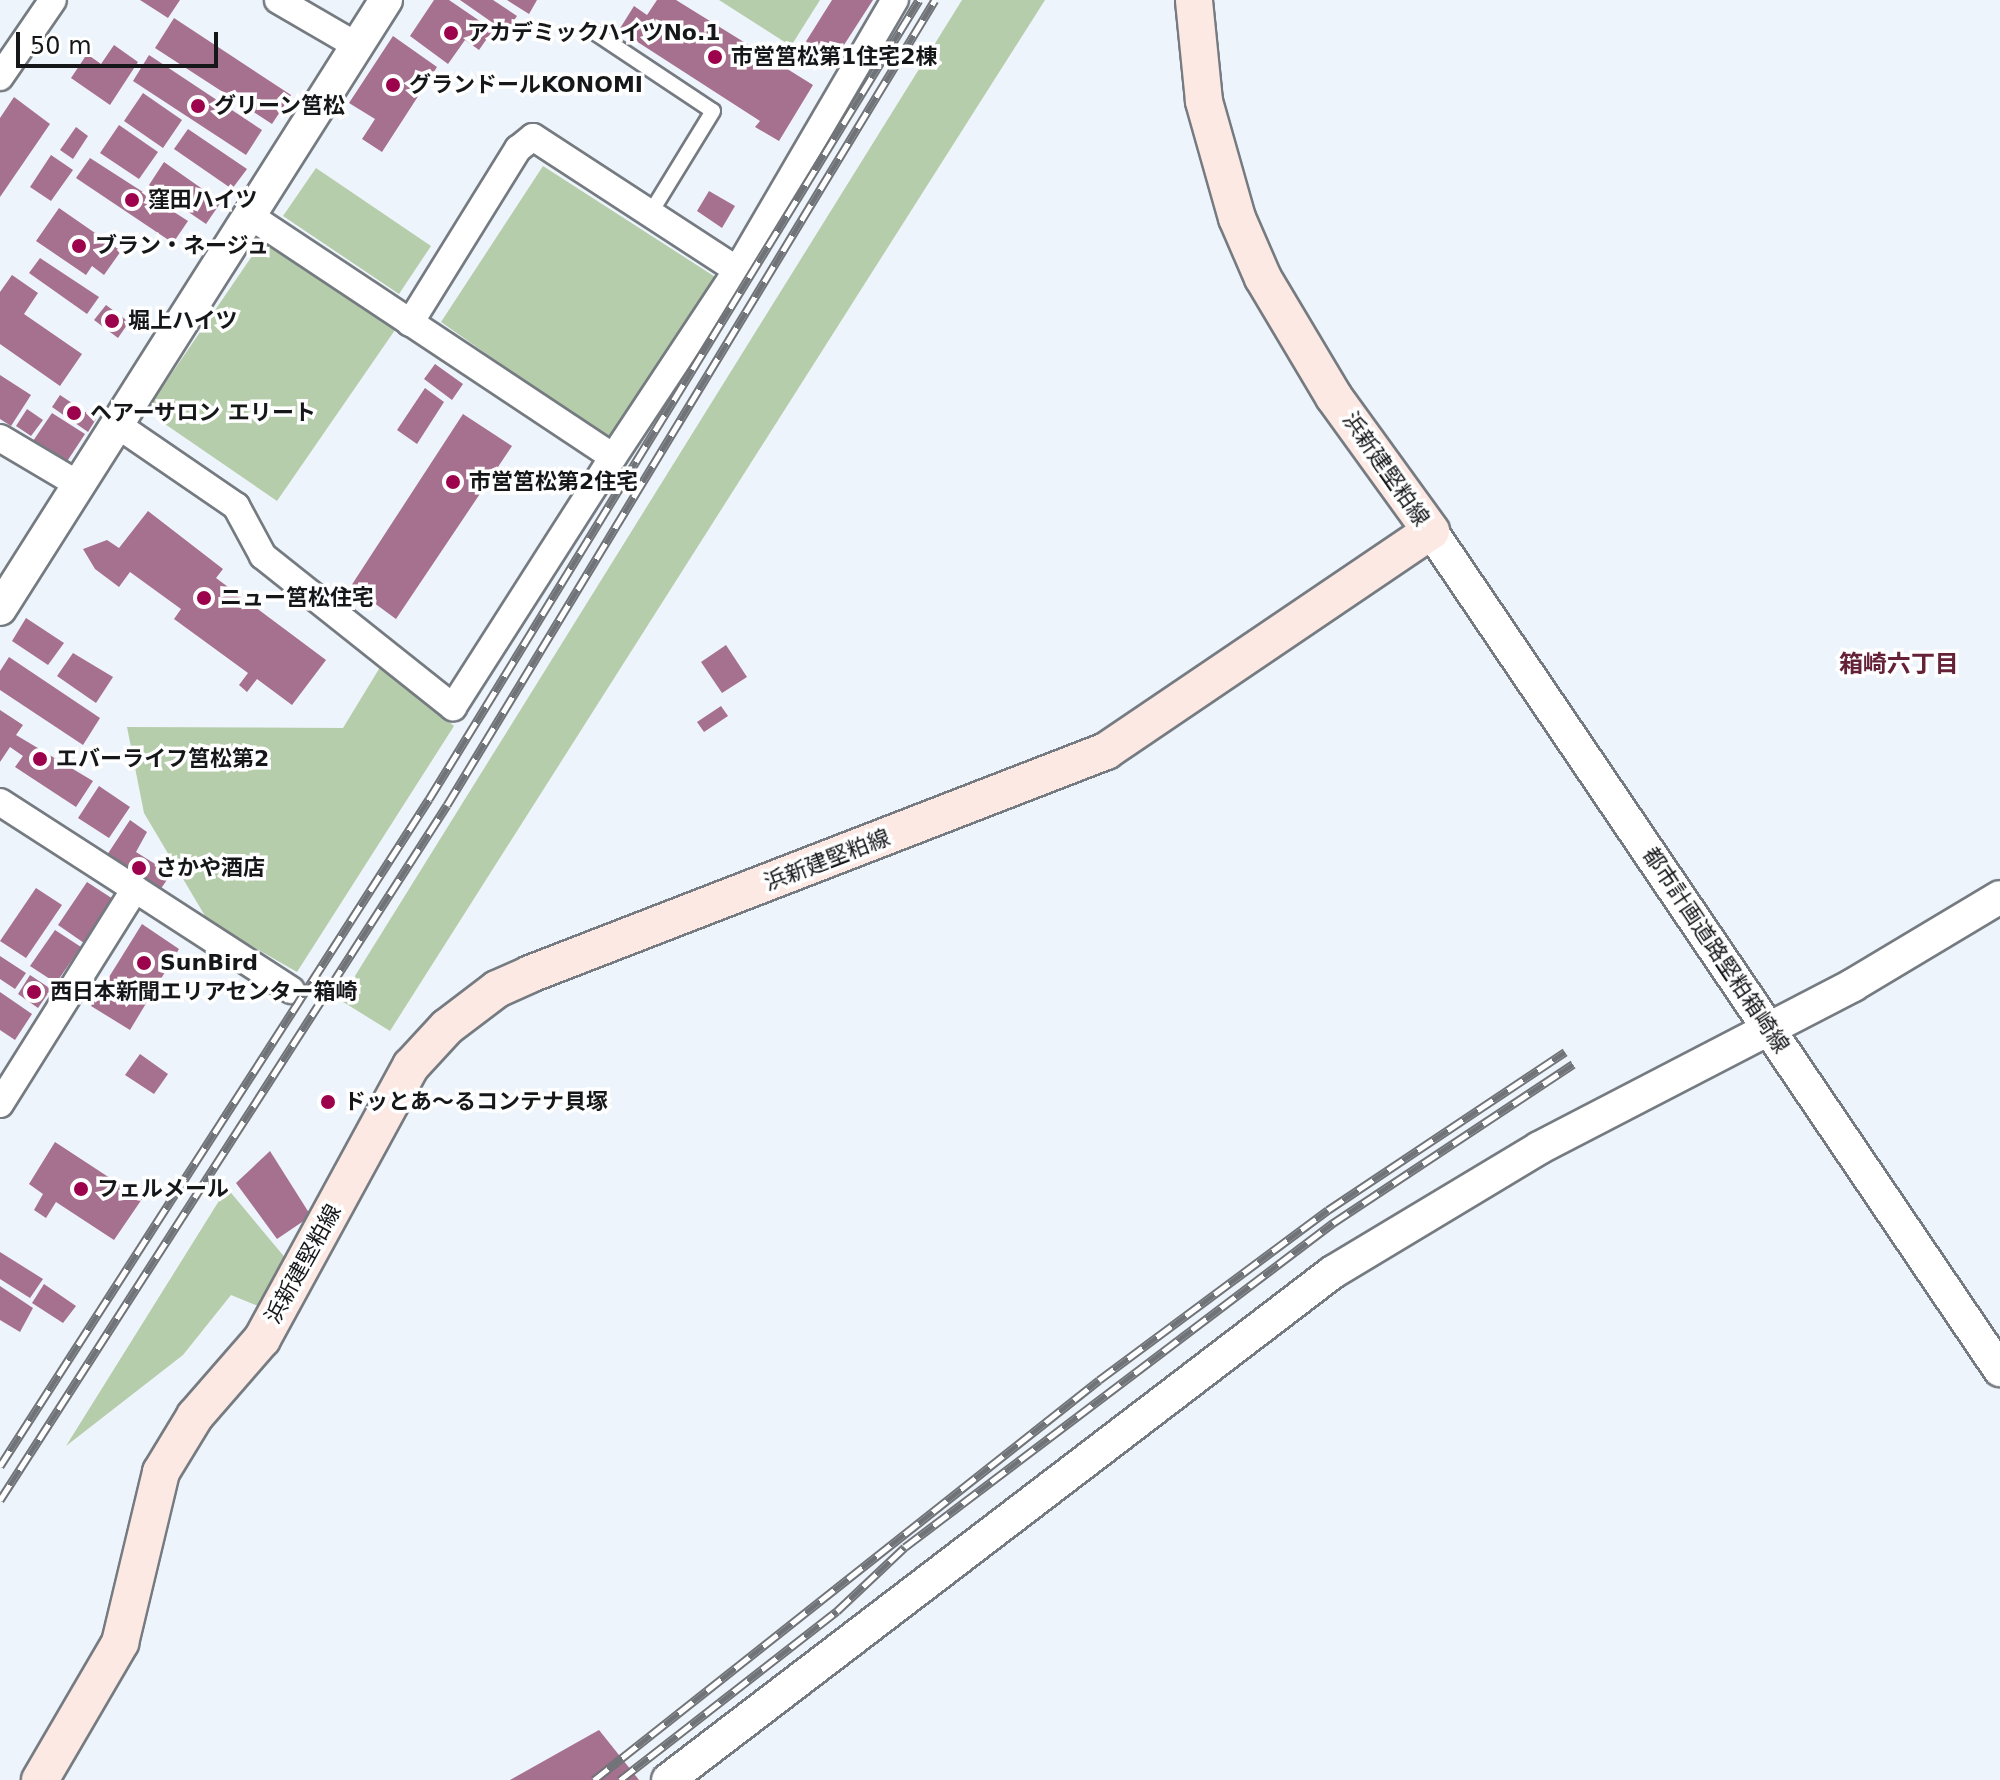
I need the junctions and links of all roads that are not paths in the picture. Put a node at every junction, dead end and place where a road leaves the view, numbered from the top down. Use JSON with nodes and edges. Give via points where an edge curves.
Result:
{"nodes":[{"id":1,"x":53,"y":0,"type":"edge"},
{"id":2,"x":278,"y":0,"type":"edge"},
{"id":3,"x":386,"y":0,"type":"edge"},
{"id":4,"x":895,"y":0,"type":"edge"},
{"id":5,"x":1194,"y":0,"type":"edge"},
{"id":6,"x":591,"y":30,"type":"dead end"},
{"id":7,"x":357,"y":46,"type":"junction"},
{"id":8,"x":0,"y":77,"type":"edge"},
{"id":9,"x":650,"y":214,"type":"junction"},
{"id":10,"x":250,"y":216,"type":"junction"},
{"id":11,"x":737,"y":270,"type":"junction"},
{"id":12,"x":410,"y":323,"type":"junction"},
{"id":13,"x":119,"y":426,"type":"junction"},
{"id":14,"x":0,"y":438,"type":"edge"},
{"id":15,"x":613,"y":457,"type":"junction"},
{"id":16,"x":79,"y":485,"type":"junction"},
{"id":17,"x":1431,"y":531,"type":"junction"},
{"id":18,"x":0,"y":609,"type":"edge"},
{"id":19,"x":0,"y":802,"type":"edge"},
{"id":20,"x":135,"y":889,"type":"junction"},
{"id":21,"x":2000,"y":897,"type":"edge"},
{"id":22,"x":291,"y":990,"type":"dead end"},
{"id":23,"x":1768,"y":1028,"type":"junction"},
{"id":24,"x":0,"y":1104,"type":"edge"},
{"id":25,"x":2000,"y":1370,"type":"edge"},
{"id":26,"x":40,"y":1780,"type":"edge"},
{"id":27,"x":668,"y":1780,"type":"edge"}],
"edges":[{"from":1,"to":8,"type":"street"},
{"from":2,"to":7,"type":"street"},
{"from":3,"to":7,"type":"street"},
{"from":4,"to":11,"type":"street"},
{"from":5,"to":17,"type":"main road","name":"浜新建堅粕線","via":[[1195,48],[1215,145],[1263,278],[1334,397]]},
{"from":6,"to":9,"type":"lane","via":[[713,111]]},
{"from":7,"to":10,"type":"street"},
{"from":9,"to":11,"type":"street"},
{"from":9,"to":12,"type":"street","via":[[533,137],[518,149]]},
{"from":10,"to":12,"type":"street"},
{"from":10,"to":13,"type":"street"},
{"from":11,"to":15,"type":"street"},
{"from":12,"to":15,"type":"street"},
{"from":13,"to":15,"type":"street","via":[[236,506],[263,556],[453,707]]},
{"from":13,"to":16,"type":"street"},
{"from":14,"to":16,"type":"street"},
{"from":16,"to":18,"type":"street"},
{"from":17,"to":23,"type":"street","name":"都市計画道路堅粕箱崎線"},
{"from":17,"to":26,"type":"main road","name":"浜新建堅粕線","via":[[1106,751],[530,974],[497,989],[447,1027],[411,1066],[262,1339],[171,1453],[150,1501],[120,1643]]},
{"from":19,"to":20,"type":"street"},
{"from":20,"to":22,"type":"street"},
{"from":20,"to":24,"type":"street"},
{"from":21,"to":23,"type":"street"},
{"from":23,"to":25,"type":"street","name":"都市計画道路堅粕箱崎線"},
{"from":23,"to":27,"type":"street","via":[[1551,1142],[1333,1272]]}]}
